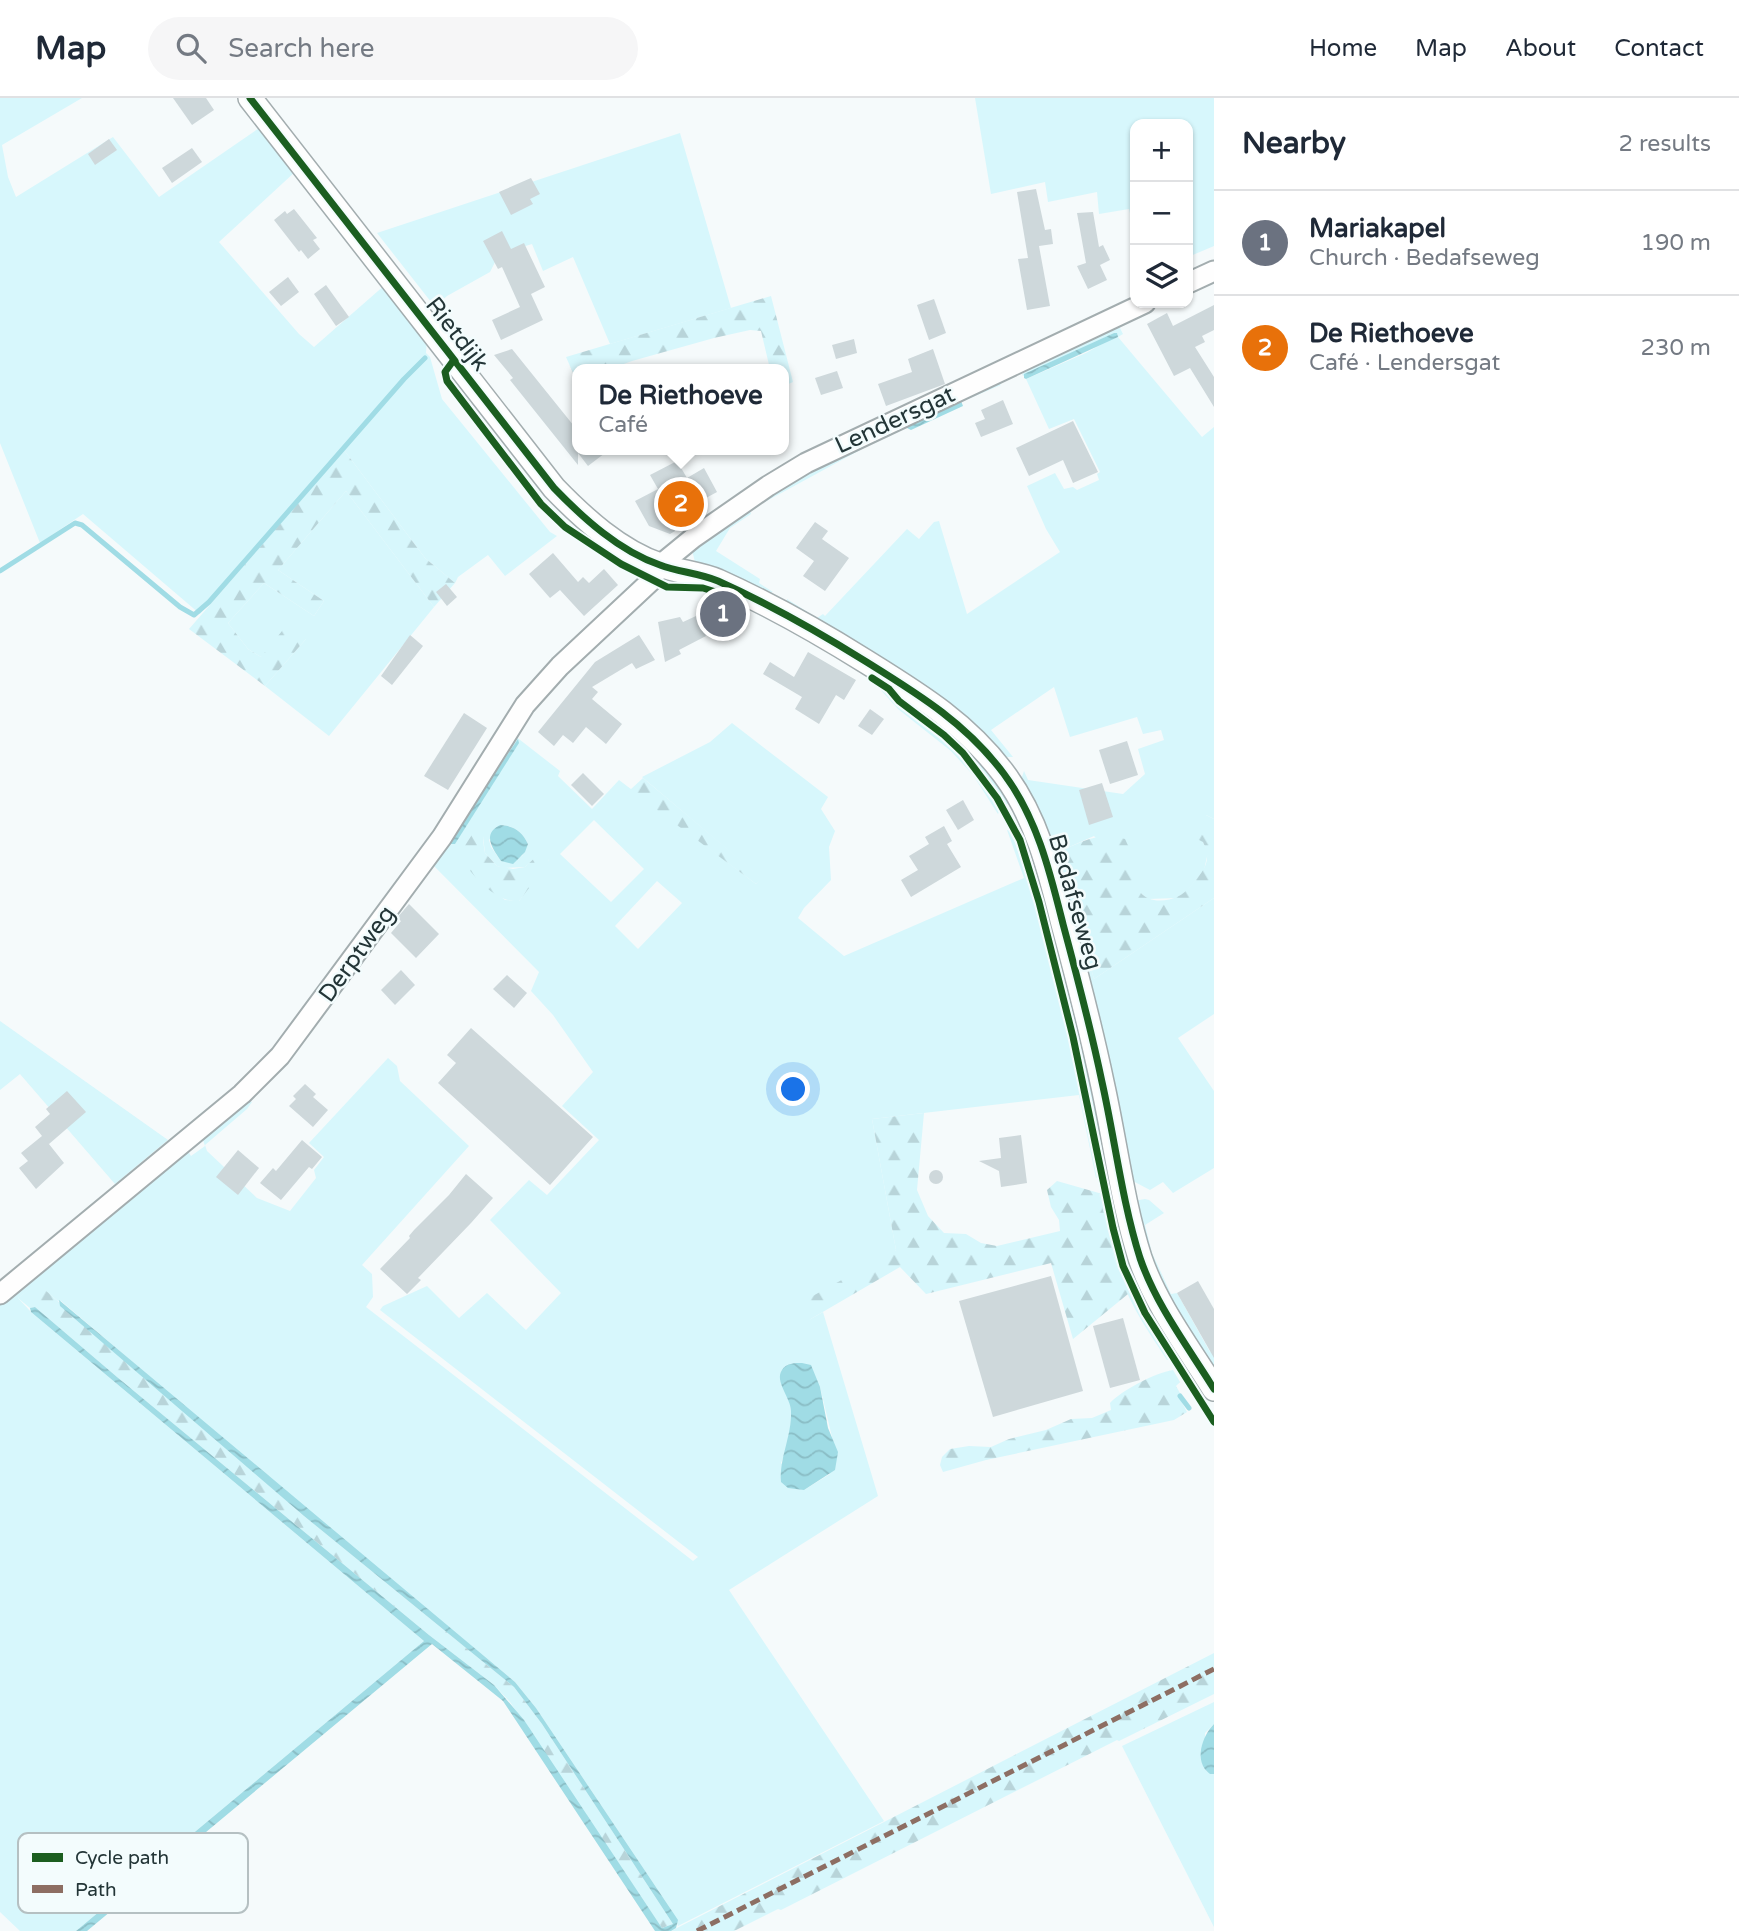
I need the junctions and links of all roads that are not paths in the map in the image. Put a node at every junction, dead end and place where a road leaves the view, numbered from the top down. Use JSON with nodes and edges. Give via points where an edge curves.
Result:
{"nodes":[{"id":1,"x":250,"y":98,"type":"edge"},
{"id":2,"x":1214,"y":271,"type":"edge"},
{"id":3,"x":1193,"y":281,"type":"edge"},
{"id":4,"x":1134,"y":308,"type":"edge"},
{"id":5,"x":660,"y":565,"type":"junction"},
{"id":6,"x":0,"y":1294,"type":"edge"},
{"id":7,"x":1214,"y":1389,"type":"edge"}],
"edges":[{"from":1,"to":5,"type":"street","name":"Rietdijk","via":[[554,488],[592,524]]},
{"from":2,"to":3,"type":"street"},
{"from":4,"to":5,"type":"street","name":"Lendersgat","via":[[806,463],[726,514]]},
{"from":5,"to":6,"type":"street","name":"Derptweg","via":[[652,580],[560,666],[526,705],[442,837],[280,1056],[242,1094]]},
{"from":5,"to":7,"type":"street","name":"Bedafseweg","via":[[709,577],[841,646],[942,709],[1005,775],[1036,832],[1048,867],[1102,1079],[1141,1260],[1166,1312]]}]}
